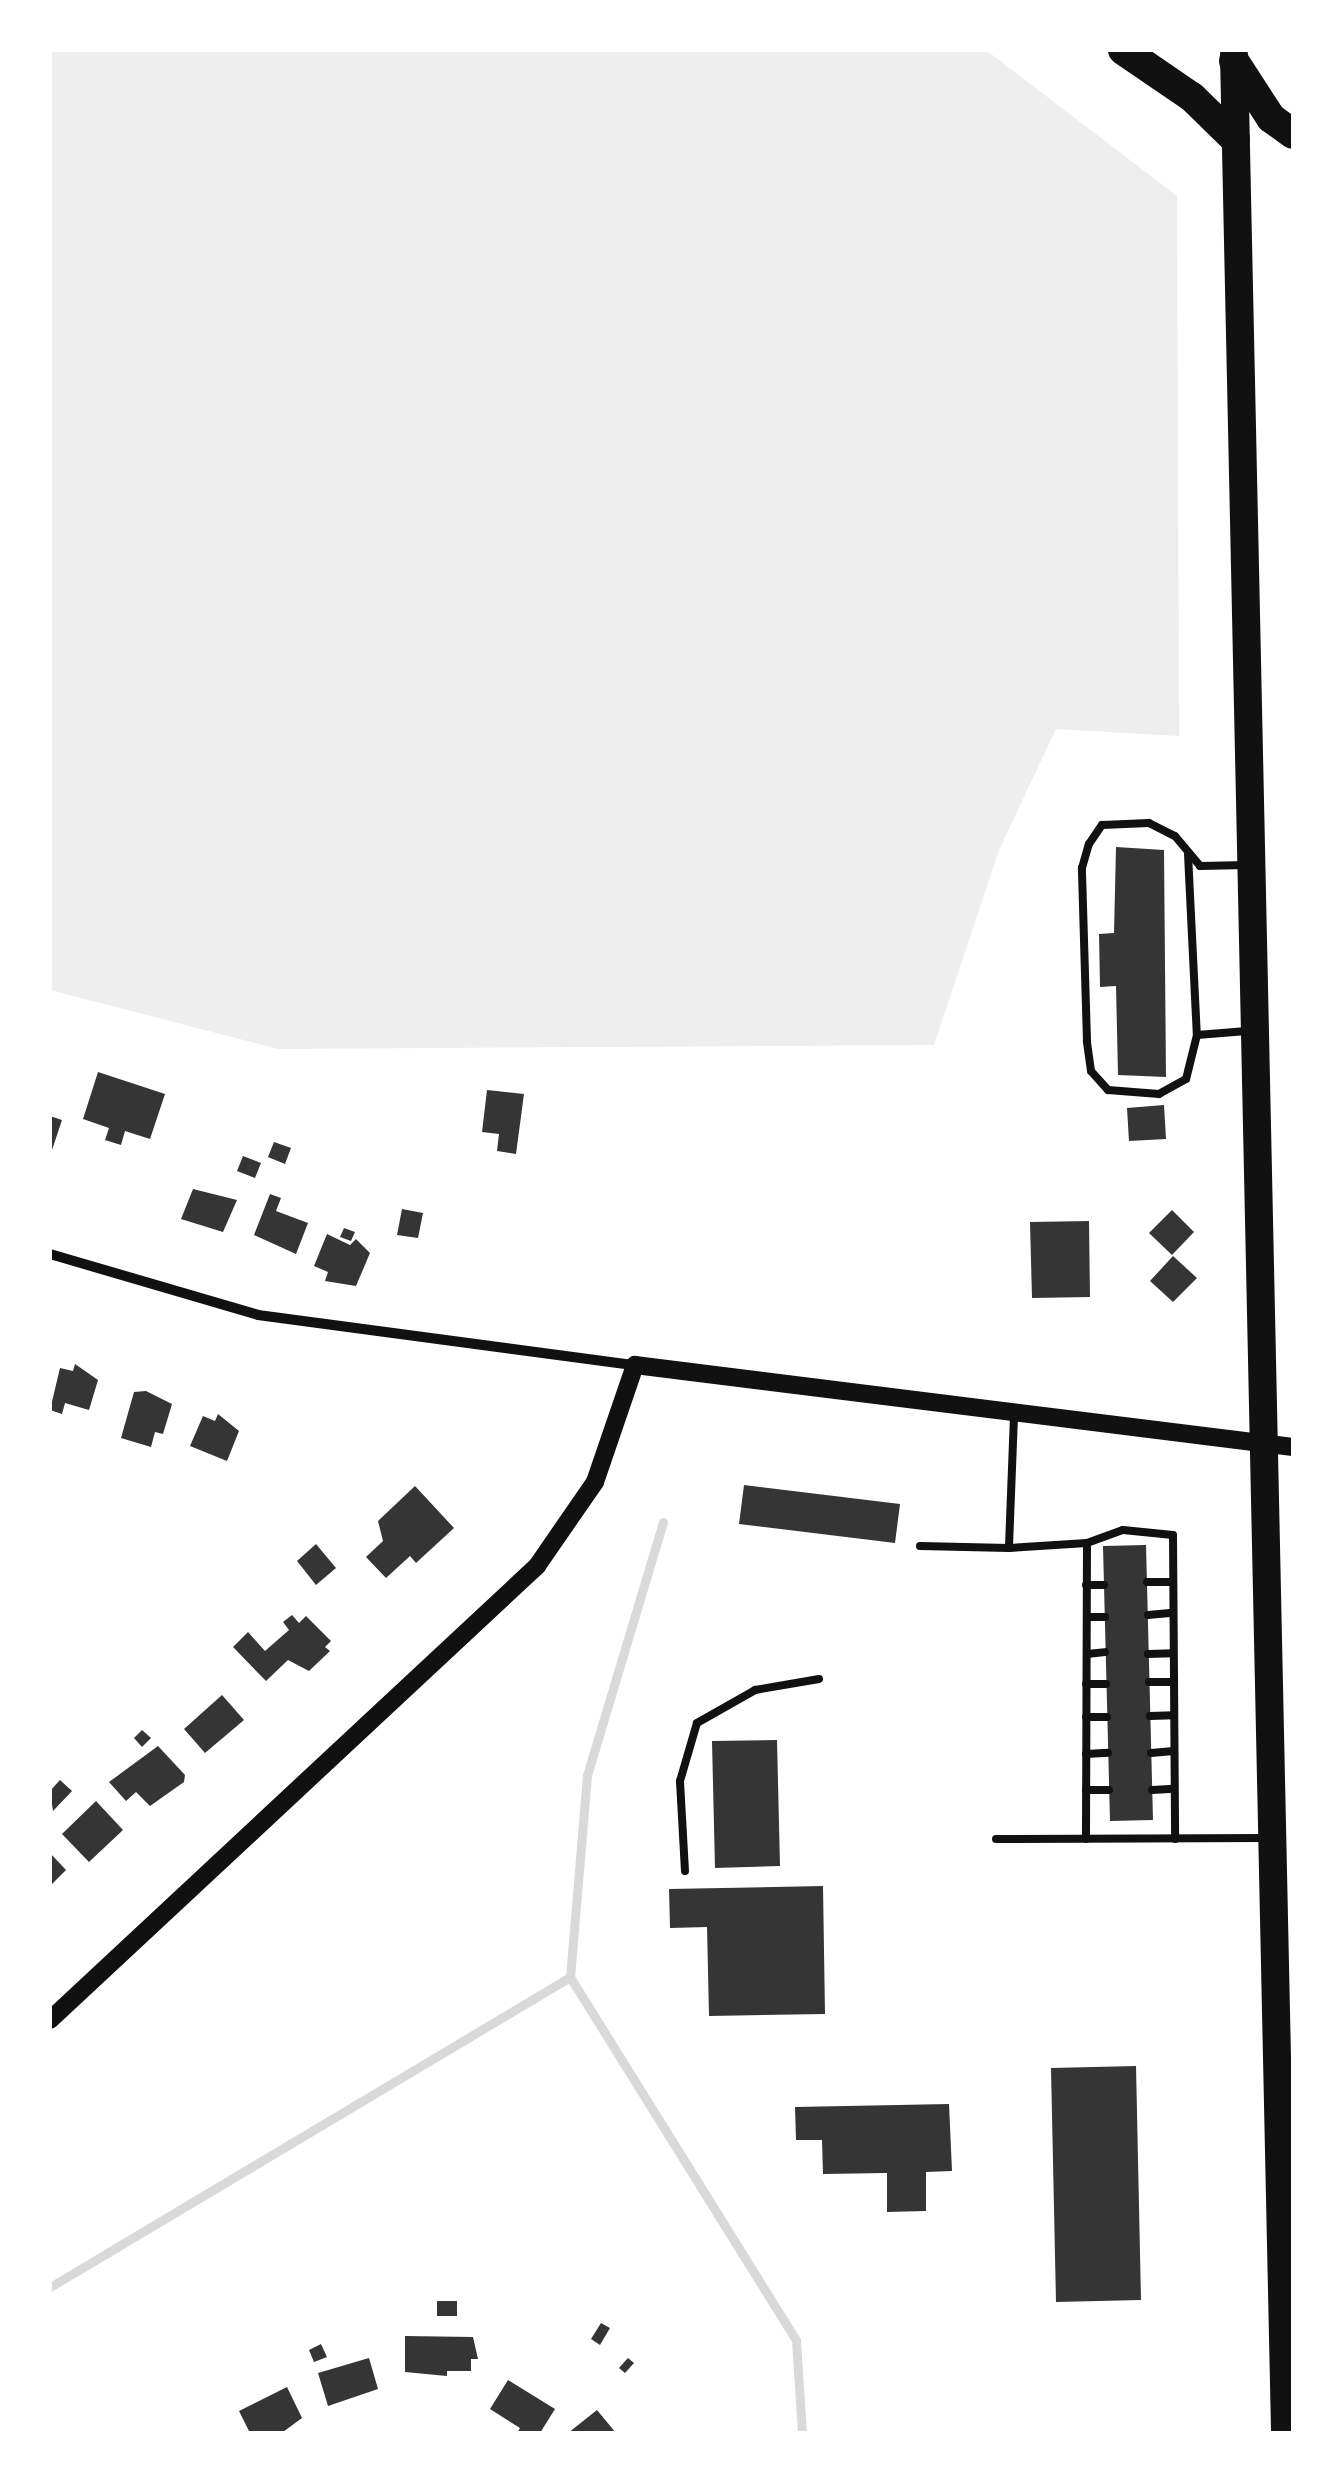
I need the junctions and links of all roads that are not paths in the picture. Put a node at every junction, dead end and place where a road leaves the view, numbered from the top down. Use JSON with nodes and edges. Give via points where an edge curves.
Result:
{"nodes":[{"id":1,"x":1123,"y":50,"type":"edge"},
{"id":2,"x":1234,"y":56,"type":"edge"},
{"id":3,"x":1293,"y":134,"type":"edge"},
{"id":4,"x":1235,"y":139,"type":"junction"},
{"id":5,"x":1188,"y":854,"type":"junction"},
{"id":6,"x":1252,"y":864,"type":"junction"},
{"id":7,"x":1255,"y":1030,"type":"junction"},
{"id":8,"x":1197,"y":1035,"type":"junction"},
{"id":9,"x":50,"y":1254,"type":"edge"},
{"id":10,"x":635,"y":1366,"type":"junction"},
{"id":11,"x":1014,"y":1411,"type":"junction"},
{"id":12,"x":1263,"y":1443,"type":"junction"},
{"id":13,"x":1293,"y":1447,"type":"edge"},
{"id":14,"x":1087,"y":1543,"type":"junction"},
{"id":15,"x":920,"y":1546,"type":"dead end"},
{"id":16,"x":1009,"y":1548,"type":"junction"},
{"id":17,"x":1147,"y":1582,"type":"dead end"},
{"id":18,"x":1173,"y":1582,"type":"junction"},
{"id":19,"x":1086,"y":1585,"type":"junction"},
{"id":20,"x":1104,"y":1585,"type":"dead end"},
{"id":21,"x":1174,"y":1614,"type":"junction"},
{"id":22,"x":1148,"y":1615,"type":"dead end"},
{"id":23,"x":1087,"y":1617,"type":"junction"},
{"id":24,"x":1105,"y":1617,"type":"dead end"},
{"id":25,"x":1106,"y":1652,"type":"dead end"},
{"id":26,"x":1174,"y":1652,"type":"junction"},
{"id":27,"x":1087,"y":1654,"type":"junction"},
{"id":28,"x":1148,"y":1654,"type":"dead end"},
{"id":29,"x":819,"y":1679,"type":"dead end"},
{"id":30,"x":1149,"y":1682,"type":"dead end"},
{"id":31,"x":1174,"y":1682,"type":"junction"},
{"id":32,"x":1086,"y":1684,"type":"junction"},
{"id":33,"x":1106,"y":1684,"type":"dead end"},
{"id":34,"x":1174,"y":1714,"type":"junction"},
{"id":35,"x":1150,"y":1716,"type":"dead end"},
{"id":36,"x":1107,"y":1717,"type":"dead end"},
{"id":37,"x":1086,"y":1718,"type":"junction"},
{"id":38,"x":1174,"y":1752,"type":"junction"},
{"id":39,"x":1108,"y":1753,"type":"dead end"},
{"id":40,"x":1151,"y":1753,"type":"dead end"},
{"id":41,"x":1086,"y":1754,"type":"junction"},
{"id":42,"x":1174,"y":1789,"type":"junction"},
{"id":43,"x":1086,"y":1790,"type":"junction"},
{"id":44,"x":1109,"y":1790,"type":"dead end"},
{"id":45,"x":1152,"y":1790,"type":"dead end"},
{"id":46,"x":996,"y":1839,"type":"dead end"},
{"id":47,"x":1086,"y":1839,"type":"junction"},
{"id":48,"x":1175,"y":1839,"type":"junction"},
{"id":49,"x":1271,"y":1839,"type":"junction"},
{"id":50,"x":685,"y":1871,"type":"dead end"},
{"id":51,"x":53,"y":2012,"type":"edge"},
{"id":52,"x":1285,"y":2433,"type":"edge"}],
"edges":[{"from":1,"to":4,"type":"highway","via":[[1192,97]]},
{"from":2,"to":3,"type":"highway","via":[[1271,118]]},
{"from":2,"to":4,"type":"highway"},
{"from":4,"to":6,"type":"highway"},
{"from":5,"to":6,"type":"lane","via":[[1200,866]]},
{"from":5,"to":8,"type":"lane"},
{"from":5,"to":8,"type":"lane","via":[[1176,836],[1149,823],[1102,826],[1089,844],[1082,868],[1092,1071],[1108,1090],[1159,1094],[1186,1079]]},
{"from":6,"to":7,"type":"highway"},
{"from":7,"to":8,"type":"lane"},
{"from":7,"to":12,"type":"highway"},
{"from":9,"to":10,"type":"street","via":[[258,1316]]},
{"from":10,"to":11,"type":"street"},
{"from":10,"to":51,"type":"street","via":[[594,1482],[537,1566]]},
{"from":11,"to":12,"type":"street"},
{"from":11,"to":16,"type":"lane"},
{"from":12,"to":13,"type":"street"},
{"from":12,"to":49,"type":"highway"},
{"from":14,"to":16,"type":"lane"},
{"from":14,"to":18,"type":"lane","via":[[1123,1530],[1173,1535]]},
{"from":14,"to":19,"type":"lane"},
{"from":15,"to":16,"type":"lane"},
{"from":17,"to":18,"type":"lane"},
{"from":18,"to":21,"type":"lane"},
{"from":19,"to":20,"type":"lane"},
{"from":19,"to":23,"type":"lane"},
{"from":21,"to":22,"type":"lane"},
{"from":21,"to":26,"type":"lane"},
{"from":23,"to":24,"type":"lane"},
{"from":23,"to":27,"type":"lane"},
{"from":25,"to":27,"type":"lane"},
{"from":26,"to":28,"type":"lane"},
{"from":26,"to":31,"type":"lane"},
{"from":27,"to":32,"type":"lane"},
{"from":29,"to":50,"type":"lane","via":[[756,1690],[697,1722],[680,1781]]},
{"from":30,"to":31,"type":"lane"},
{"from":31,"to":34,"type":"lane"},
{"from":32,"to":33,"type":"lane"},
{"from":32,"to":37,"type":"lane"},
{"from":34,"to":35,"type":"lane"},
{"from":34,"to":38,"type":"lane"},
{"from":36,"to":37,"type":"lane"},
{"from":37,"to":41,"type":"lane"},
{"from":38,"to":40,"type":"lane"},
{"from":38,"to":42,"type":"lane"},
{"from":39,"to":41,"type":"lane"},
{"from":41,"to":43,"type":"lane"},
{"from":42,"to":45,"type":"lane"},
{"from":42,"to":48,"type":"lane"},
{"from":43,"to":44,"type":"lane"},
{"from":43,"to":47,"type":"lane"},
{"from":46,"to":47,"type":"lane"},
{"from":47,"to":48,"type":"lane"},
{"from":48,"to":49,"type":"lane"},
{"from":49,"to":52,"type":"highway"}]}
